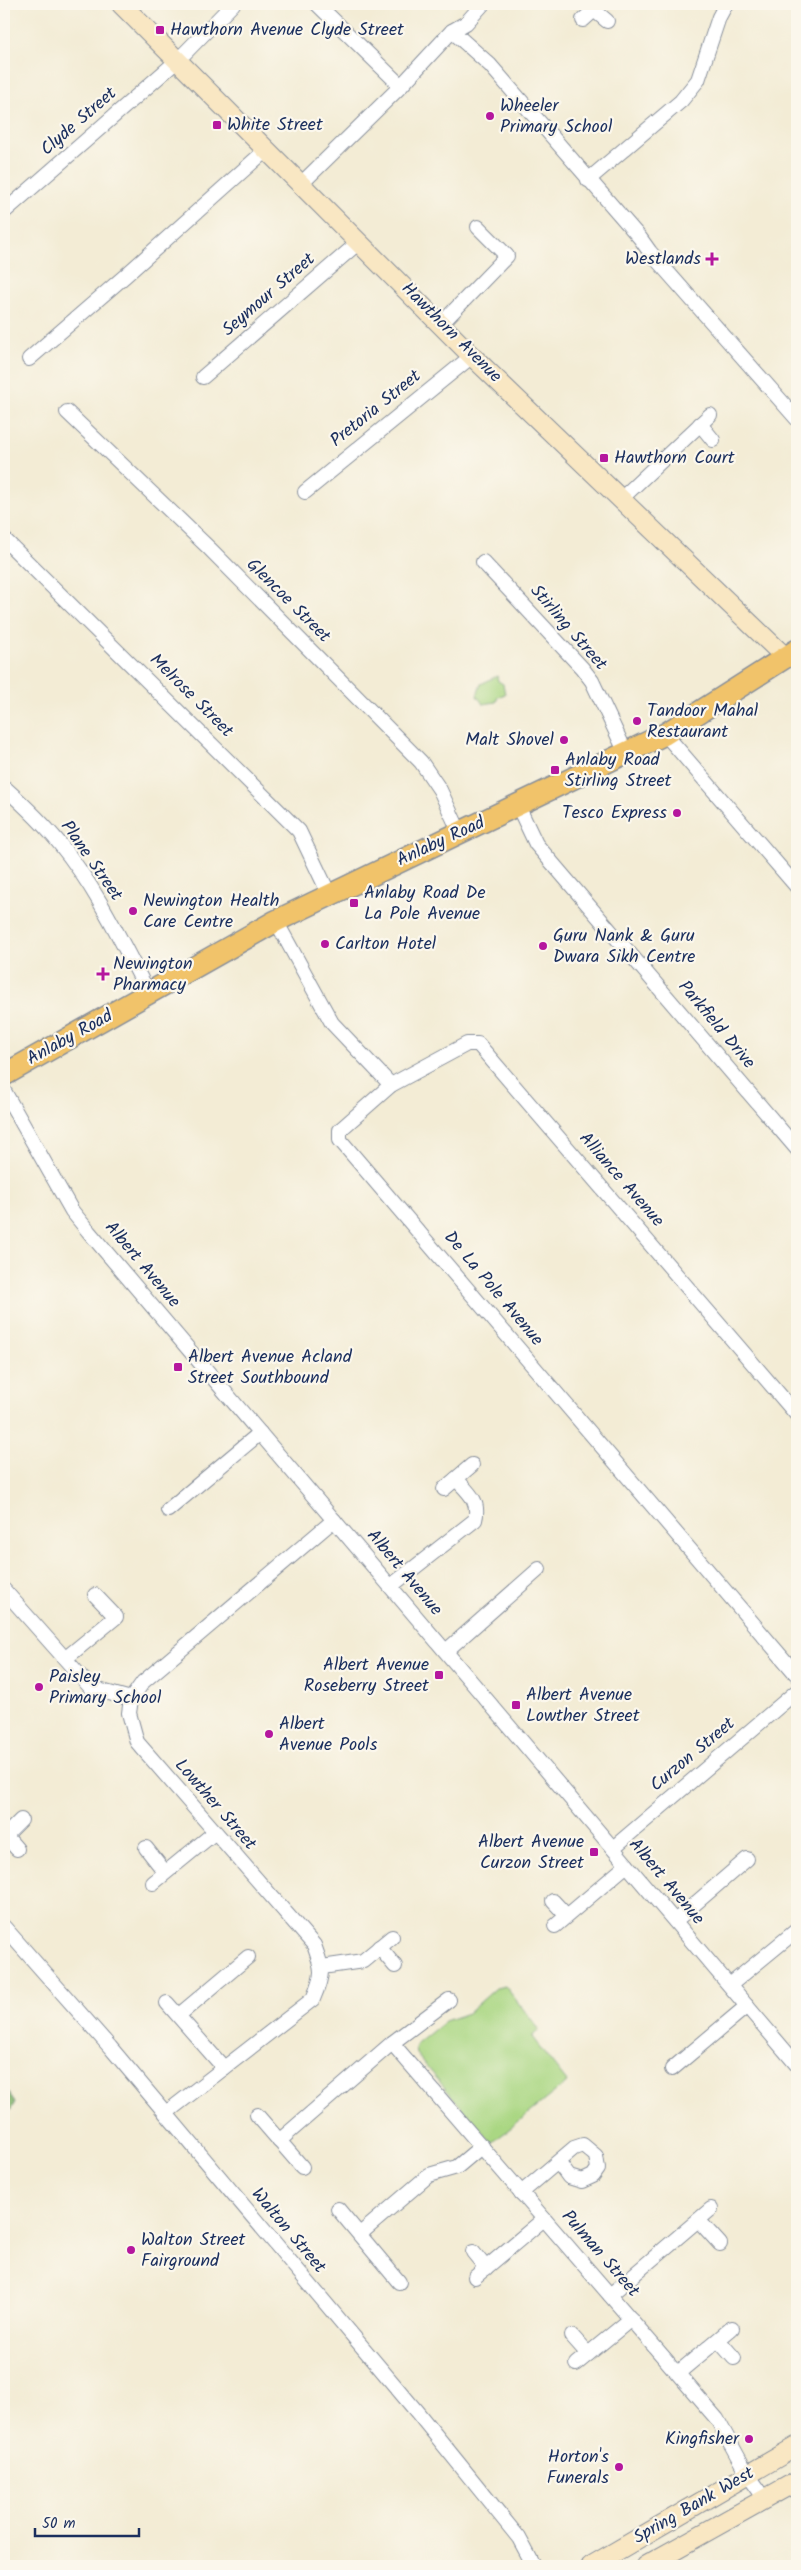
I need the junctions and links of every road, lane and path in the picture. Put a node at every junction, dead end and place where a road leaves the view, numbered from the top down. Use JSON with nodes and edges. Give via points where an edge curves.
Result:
{"nodes":[{"id":1,"x":121,"y":4,"type":"edge"},
{"id":2,"x":233,"y":4,"type":"edge"},
{"id":3,"x":317,"y":4,"type":"edge"},
{"id":4,"x":483,"y":4,"type":"edge"},
{"id":5,"x":726,"y":4,"type":"edge"},
{"id":6,"x":594,"y":7,"type":"edge"},
{"id":7,"x":583,"y":20,"type":"dead end"},
{"id":8,"x":607,"y":21,"type":"dead end"},
{"id":9,"x":452,"y":31,"type":"junction"},
{"id":10,"x":178,"y":60,"type":"junction"},
{"id":11,"x":401,"y":86,"type":"junction"},
{"id":12,"x":266,"y":150,"type":"junction"},
{"id":13,"x":588,"y":180,"type":"junction"},
{"id":14,"x":301,"y":184,"type":"junction"},
{"id":15,"x":4,"y":212,"type":"edge"},
{"id":16,"x":478,"y":227,"type":"dead end"},
{"id":17,"x":359,"y":242,"type":"junction"},
{"id":18,"x":442,"y":323,"type":"junction"},
{"id":19,"x":472,"y":356,"type":"junction"},
{"id":20,"x":29,"y":359,"type":"dead end"},
{"id":21,"x":203,"y":377,"type":"dead end"},
{"id":22,"x":67,"y":412,"type":"dead end"},
{"id":23,"x":797,"y":419,"type":"edge"},
{"id":24,"x":714,"y":440,"type":"dead end"},
{"id":25,"x":304,"y":492,"type":"dead end"},
{"id":26,"x":621,"y":499,"type":"junction"},
{"id":27,"x":4,"y":539,"type":"edge"},
{"id":28,"x":483,"y":562,"type":"dead end"},
{"id":29,"x":792,"y":654,"type":"edge"},
{"id":30,"x":665,"y":734,"type":"junction"},
{"id":31,"x":626,"y":753,"type":"junction"},
{"id":32,"x":4,"y":786,"type":"edge"},
{"id":33,"x":518,"y":806,"type":"junction"},
{"id":34,"x":460,"y":833,"type":"junction"},
{"id":35,"x":797,"y":887,"type":"edge"},
{"id":36,"x":330,"y":896,"type":"junction"},
{"id":37,"x":276,"y":922,"type":"junction"},
{"id":38,"x":149,"y":994,"type":"junction"},
{"id":39,"x":4,"y":1075,"type":"edge"},
{"id":40,"x":391,"y":1085,"type":"junction"},
{"id":41,"x":4,"y":1091,"type":"edge"},
{"id":42,"x":797,"y":1149,"type":"edge"},
{"id":43,"x":797,"y":1415,"type":"edge"},
{"id":44,"x":260,"y":1433,"type":"junction"},
{"id":45,"x":472,"y":1465,"type":"dead end"},
{"id":46,"x":456,"y":1480,"type":"junction"},
{"id":47,"x":444,"y":1489,"type":"dead end"},
{"id":48,"x":168,"y":1510,"type":"dead end"},
{"id":49,"x":334,"y":1520,"type":"junction"},
{"id":50,"x":539,"y":1569,"type":"dead end"},
{"id":51,"x":390,"y":1586,"type":"junction"},
{"id":52,"x":4,"y":1590,"type":"edge"},
{"id":53,"x":94,"y":1595,"type":"dead end"},
{"id":54,"x":446,"y":1651,"type":"junction"},
{"id":55,"x":66,"y":1658,"type":"junction"},
{"id":56,"x":797,"y":1676,"type":"edge"},
{"id":57,"x":797,"y":1691,"type":"edge"},
{"id":58,"x":131,"y":1699,"type":"junction"},
{"id":59,"x":22,"y":1820,"type":"dead end"},
{"id":60,"x":214,"y":1833,"type":"junction"},
{"id":61,"x":5,"y":1835,"type":"edge"},
{"id":62,"x":146,"y":1848,"type":"dead end"},
{"id":63,"x":613,"y":1848,"type":"junction"},
{"id":64,"x":17,"y":1850,"type":"dead end"},
{"id":65,"x":747,"y":1859,"type":"dead end"},
{"id":66,"x":627,"y":1865,"type":"junction"},
{"id":67,"x":165,"y":1872,"type":"junction"},
{"id":68,"x":153,"y":1883,"type":"dead end"},
{"id":69,"x":553,"y":1901,"type":"dead end"},
{"id":70,"x":566,"y":1916,"type":"junction"},
{"id":71,"x":675,"y":1922,"type":"junction"},
{"id":72,"x":555,"y":1926,"type":"dead end"},
{"id":73,"x":4,"y":1927,"type":"edge"},
{"id":74,"x":797,"y":1930,"type":"edge"},
{"id":75,"x":392,"y":1937,"type":"dead end"},
{"id":76,"x":379,"y":1947,"type":"junction"},
{"id":77,"x":248,"y":1957,"type":"dead end"},
{"id":78,"x":395,"y":1966,"type":"dead end"},
{"id":79,"x":322,"y":1967,"type":"junction"},
{"id":80,"x":730,"y":1985,"type":"junction"},
{"id":81,"x":449,"y":2000,"type":"dead end"},
{"id":82,"x":167,"y":2003,"type":"dead end"},
{"id":83,"x":747,"y":2006,"type":"junction"},
{"id":84,"x":178,"y":2015,"type":"junction"},
{"id":85,"x":392,"y":2043,"type":"junction"},
{"id":86,"x":797,"y":2065,"type":"edge"},
{"id":87,"x":224,"y":2068,"type":"junction"},
{"id":88,"x":672,"y":2069,"type":"dead end"},
{"id":89,"x":166,"y":2113,"type":"junction"},
{"id":90,"x":257,"y":2115,"type":"dead end"},
{"id":91,"x":280,"y":2141,"type":"junction"},
{"id":92,"x":482,"y":2146,"type":"junction"},
{"id":93,"x":558,"y":2162,"type":"dead end"},
{"id":94,"x":302,"y":2167,"type":"dead end"},
{"id":95,"x":521,"y":2193,"type":"junction"},
{"id":96,"x":338,"y":2209,"type":"dead end"},
{"id":97,"x":711,"y":2209,"type":"dead end"},
{"id":98,"x":544,"y":2219,"type":"junction"},
{"id":99,"x":699,"y":2221,"type":"junction"},
{"id":100,"x":360,"y":2234,"type":"junction"},
{"id":101,"x":720,"y":2244,"type":"dead end"},
{"id":102,"x":473,"y":2252,"type":"dead end"},
{"id":103,"x":399,"y":2282,"type":"dead end"},
{"id":104,"x":610,"y":2295,"type":"junction"},
{"id":105,"x":631,"y":2318,"type":"junction"},
{"id":106,"x":732,"y":2328,"type":"dead end"},
{"id":107,"x":572,"y":2336,"type":"dead end"},
{"id":108,"x":718,"y":2341,"type":"junction"},
{"id":109,"x":588,"y":2354,"type":"junction"},
{"id":110,"x":734,"y":2358,"type":"dead end"},
{"id":111,"x":576,"y":2364,"type":"dead end"},
{"id":112,"x":678,"y":2373,"type":"junction"},
{"id":113,"x":797,"y":2446,"type":"edge"},
{"id":114,"x":748,"y":2475,"type":"junction"},
{"id":115,"x":797,"y":2482,"type":"edge"},
{"id":116,"x":766,"y":2500,"type":"junction"},
{"id":117,"x":653,"y":2562,"type":"edge"},
{"id":118,"x":534,"y":2566,"type":"edge"},
{"id":119,"x":591,"y":2566,"type":"edge"},
{"id":120,"x":634,"y":2566,"type":"edge"}],
"edges":[{"from":1,"to":10,"type":"street","name":"Hawthorn Avenue"},
{"from":2,"to":10,"type":"street","name":"Clyde Street"},
{"from":3,"to":11,"type":"street"},
{"from":4,"to":9,"type":"street"},
{"from":5,"to":13,"type":"street","via":[[698,80],[680,101]]},
{"from":6,"to":7,"type":"street"},
{"from":6,"to":8,"type":"street"},
{"from":9,"to":11,"type":"street"},
{"from":9,"to":13,"type":"street","via":[[490,65]]},
{"from":10,"to":12,"type":"street","name":"Hawthorn Avenue"},
{"from":10,"to":15,"type":"street","name":"Clyde Street"},
{"from":11,"to":14,"type":"street"},
{"from":12,"to":14,"type":"street","name":"Hawthorn Avenue"},
{"from":12,"to":20,"type":"street"},
{"from":13,"to":23,"type":"street"},
{"from":14,"to":17,"type":"street","name":"Hawthorn Avenue"},
{"from":16,"to":18,"type":"street","via":[[507,256]]},
{"from":17,"to":18,"type":"street","name":"Hawthorn Avenue"},
{"from":17,"to":21,"type":"street","name":"Seymour Street"},
{"from":18,"to":19,"type":"street","name":"Hawthorn Avenue"},
{"from":19,"to":25,"type":"street","name":"Pretoria Street"},
{"from":19,"to":26,"type":"street","name":"Hawthorn Avenue"},
{"from":22,"to":34,"type":"street","name":"Glencoe Street","via":[[210,549],[421,762],[440,790]]},
{"from":24,"to":26,"type":"street","via":[[705,420]]},
{"from":26,"to":29,"type":"street","name":"Hawthorn Avenue"},
{"from":27,"to":36,"type":"street","name":"Melrose Street","via":[[299,831]]},
{"from":28,"to":31,"type":"street","name":"Stirling Street","via":[[592,681]]},
{"from":29,"to":30,"type":"main road","name":"Anlaby Road"},
{"from":30,"to":31,"type":"main road","name":"Anlaby Road"},
{"from":30,"to":35,"type":"street"},
{"from":31,"to":33,"type":"main road","name":"Anlaby Road"},
{"from":32,"to":38,"type":"street","name":"Plane Street","via":[[36,816],[88,882]]},
{"from":33,"to":34,"type":"main road","name":"Anlaby Road"},
{"from":33,"to":42,"type":"street","name":"Parkfield Drive","via":[[536,844]]},
{"from":34,"to":36,"type":"main road","name":"Anlaby Road"},
{"from":36,"to":37,"type":"main road","name":"Anlaby Road"},
{"from":37,"to":38,"type":"main road","name":"Anlaby Road"},
{"from":37,"to":40,"type":"street","via":[[332,1023]]},
{"from":38,"to":39,"type":"main road","name":"Anlaby Road"},
{"from":40,"to":43,"type":"street","name":"Alliance Avenue","via":[[467,1044],[478,1044]]},
{"from":40,"to":56,"type":"street","name":"De La Pole Avenue","via":[[340,1130],[340,1140]]},
{"from":41,"to":44,"type":"street","name":"Albert Avenue","via":[[72,1211]]},
{"from":44,"to":48,"type":"street"},
{"from":44,"to":49,"type":"street","name":"Albert Avenue"},
{"from":45,"to":46,"type":"street"},
{"from":46,"to":47,"type":"street"},
{"from":46,"to":51,"type":"street","via":[[474,1498],[478,1509],[475,1520]]},
{"from":49,"to":51,"type":"street","name":"Albert Avenue"},
{"from":49,"to":58,"type":"street","via":[[172,1656],[143,1682]]},
{"from":50,"to":54,"type":"street"},
{"from":51,"to":54,"type":"street","name":"Albert Avenue"},
{"from":52,"to":55,"type":"street"},
{"from":53,"to":55,"type":"street","via":[[116,1617]]},
{"from":54,"to":63,"type":"street","name":"Albert Avenue"},
{"from":55,"to":58,"type":"street","via":[[91,1688]]},
{"from":57,"to":63,"type":"street","name":"Curzon Street"},
{"from":58,"to":60,"type":"street","name":"Lowther Street","via":[[129,1713],[137,1742]]},
{"from":59,"to":61,"type":"street"},
{"from":60,"to":67,"type":"street"},
{"from":60,"to":79,"type":"street","name":"Lowther Street","via":[[314,1945]]},
{"from":61,"to":64,"type":"street"},
{"from":62,"to":67,"type":"street"},
{"from":63,"to":66,"type":"street","name":"Albert Avenue"},
{"from":65,"to":71,"type":"street"},
{"from":66,"to":70,"type":"street"},
{"from":66,"to":71,"type":"street","name":"Albert Avenue"},
{"from":67,"to":68,"type":"street"},
{"from":69,"to":70,"type":"street"},
{"from":70,"to":72,"type":"street"},
{"from":71,"to":80,"type":"street","name":"Albert Avenue"},
{"from":73,"to":89,"type":"street","name":"Walton Street"},
{"from":74,"to":80,"type":"street"},
{"from":75,"to":76,"type":"street"},
{"from":76,"to":78,"type":"street"},
{"from":76,"to":79,"type":"street","via":[[363,1961]]},
{"from":77,"to":84,"type":"street"},
{"from":79,"to":87,"type":"street","via":[[313,1998]]},
{"from":80,"to":83,"type":"street","name":"Albert Avenue"},
{"from":81,"to":85,"type":"street"},
{"from":82,"to":84,"type":"street"},
{"from":83,"to":86,"type":"street","name":"Albert Avenue"},
{"from":83,"to":88,"type":"street"},
{"from":84,"to":87,"type":"street"},
{"from":85,"to":91,"type":"street"},
{"from":85,"to":92,"type":"street","name":"Pulman Street"},
{"from":87,"to":89,"type":"street"},
{"from":89,"to":118,"type":"street","name":"Walton Street","via":[[519,2538]]},
{"from":90,"to":91,"type":"street"},
{"from":91,"to":94,"type":"street"},
{"from":92,"to":95,"type":"street","name":"Pulman Street"},
{"from":92,"to":100,"type":"street","via":[[457,2167],[429,2175]]},
{"from":93,"to":95,"type":"street"},
{"from":95,"to":98,"type":"street","name":"Pulman Street"},
{"from":96,"to":100,"type":"street"},
{"from":97,"to":99,"type":"street"},
{"from":98,"to":102,"type":"street","via":[[481,2272]]},
{"from":98,"to":104,"type":"street","name":"Pulman Street"},
{"from":99,"to":101,"type":"street"},
{"from":99,"to":104,"type":"street"},
{"from":100,"to":103,"type":"street"},
{"from":104,"to":105,"type":"street","name":"Pulman Street"},
{"from":105,"to":109,"type":"street"},
{"from":105,"to":112,"type":"street","name":"Pulman Street"},
{"from":106,"to":108,"type":"street"},
{"from":107,"to":109,"type":"street"},
{"from":108,"to":110,"type":"street"},
{"from":108,"to":112,"type":"street"},
{"from":109,"to":111,"type":"street"},
{"from":112,"to":114,"type":"street","name":"Pulman Street","via":[[717,2419]]},
{"from":113,"to":114,"type":"street","name":"Spring Bank West"},
{"from":114,"to":116,"type":"street","name":"Pulman Street"},
{"from":114,"to":119,"type":"street","name":"Spring Bank West"},
{"from":115,"to":116,"type":"street","name":"Spring Bank West"},
{"from":116,"to":117,"type":"street","name":"Spring Bank West"},
{"from":117,"to":120,"type":"street"}]}
